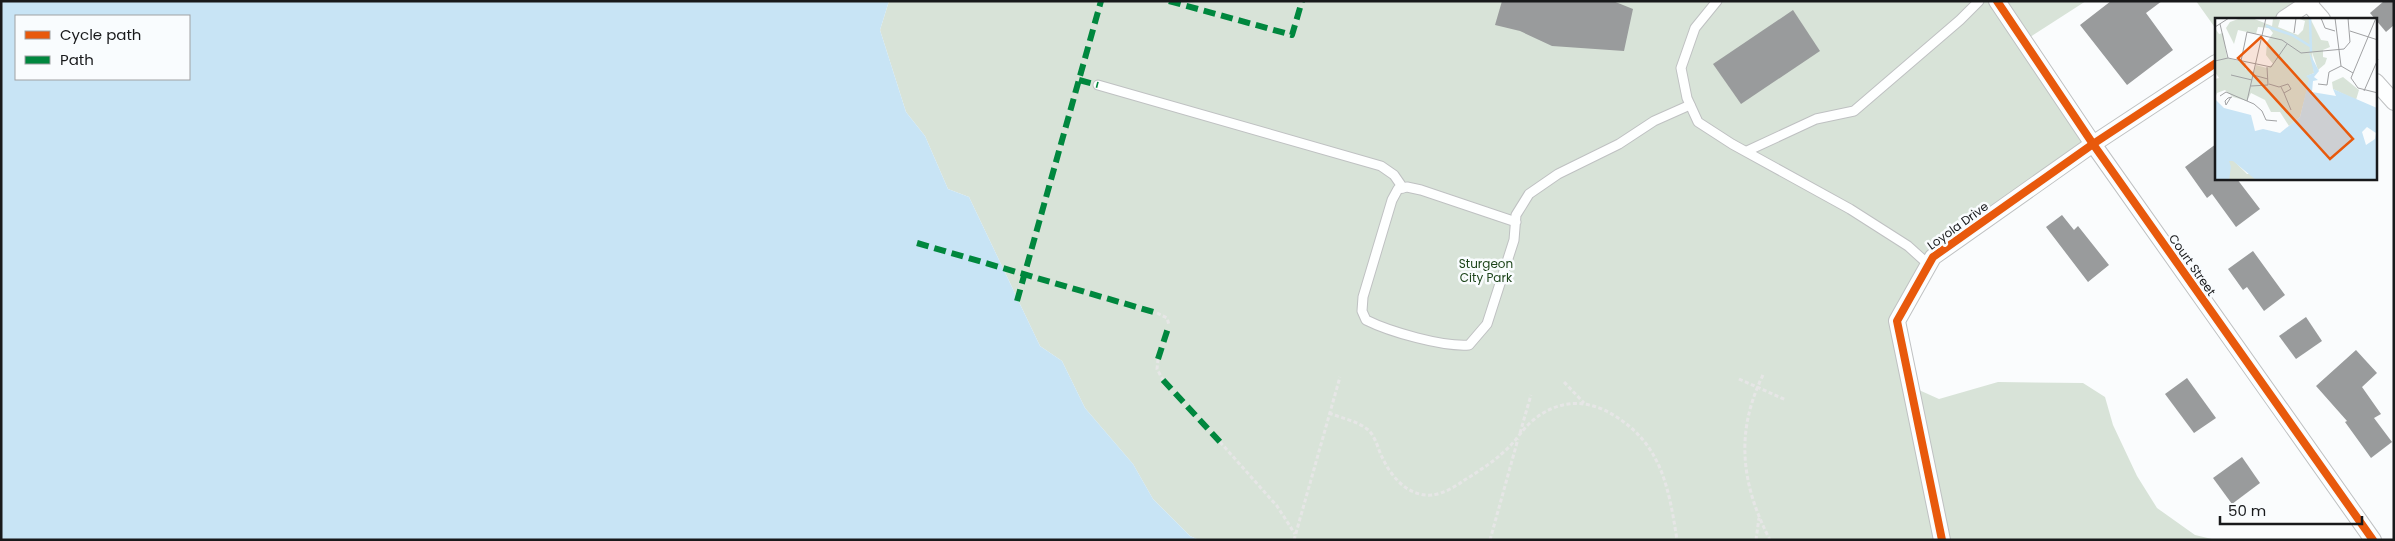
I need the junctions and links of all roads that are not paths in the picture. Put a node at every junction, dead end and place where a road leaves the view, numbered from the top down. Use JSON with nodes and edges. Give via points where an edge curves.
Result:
{"nodes":[{"id":1,"x":1718,"y":1,"type":"edge"},
{"id":2,"x":1979,"y":1,"type":"edge"},
{"id":3,"x":1997,"y":1,"type":"edge"},
{"id":4,"x":2310,"y":2,"type":"edge"},
{"id":5,"x":2286,"y":18,"type":"edge"},
{"id":6,"x":2321,"y":18,"type":"edge"},
{"id":7,"x":2215,"y":64,"type":"edge"},
{"id":8,"x":2378,"y":84,"type":"edge"},
{"id":9,"x":1098,"y":85,"type":"dead end"},
{"id":10,"x":2394,"y":102,"type":"edge"},
{"id":11,"x":1690,"y":105,"type":"junction"},
{"id":12,"x":2093,"y":144,"type":"junction"},
{"id":13,"x":1747,"y":151,"type":"junction"},
{"id":14,"x":1403,"y":188,"type":"junction"},
{"id":15,"x":1516,"y":222,"type":"junction"},
{"id":16,"x":1928,"y":265,"type":"junction"},
{"id":17,"x":1942,"y":540,"type":"edge"},
{"id":18,"x":2373,"y":540,"type":"edge"}],
"edges":[{"from":1,"to":11,"type":"lane","via":[[1695,28],[1681,68]]},
{"from":2,"to":13,"type":"lane","via":[[1854,111],[1816,119]]},
{"from":3,"to":12,"type":"street","name":"Court Street"},
{"from":4,"to":5,"type":"street"},
{"from":4,"to":6,"type":"street"},
{"from":7,"to":12,"type":"street","name":"Loyola Drive"},
{"from":8,"to":10,"type":"street"},
{"from":9,"to":14,"type":"lane","via":[[1380,166],[1394,175]]},
{"from":11,"to":13,"type":"lane","via":[[1698,122]]},
{"from":11,"to":15,"type":"lane","via":[[1558,174],[1529,194],[1516,215]]},
{"from":12,"to":16,"type":"street","name":"Loyola Drive","via":[[1933,257]]},
{"from":12,"to":18,"type":"street","name":"Court Street"},
{"from":13,"to":16,"type":"lane","via":[[1850,209],[1908,246]]},
{"from":14,"to":15,"type":"lane","via":[[1421,190]]},
{"from":14,"to":15,"type":"lane","via":[[1398,189],[1392,200],[1364,297],[1362,311],[1366,320],[1378,326],[1455,346],[1469,345],[1487,324],[1514,240]]},
{"from":16,"to":17,"type":"street","name":"Loyola Drive","via":[[1897,321]]}]}
